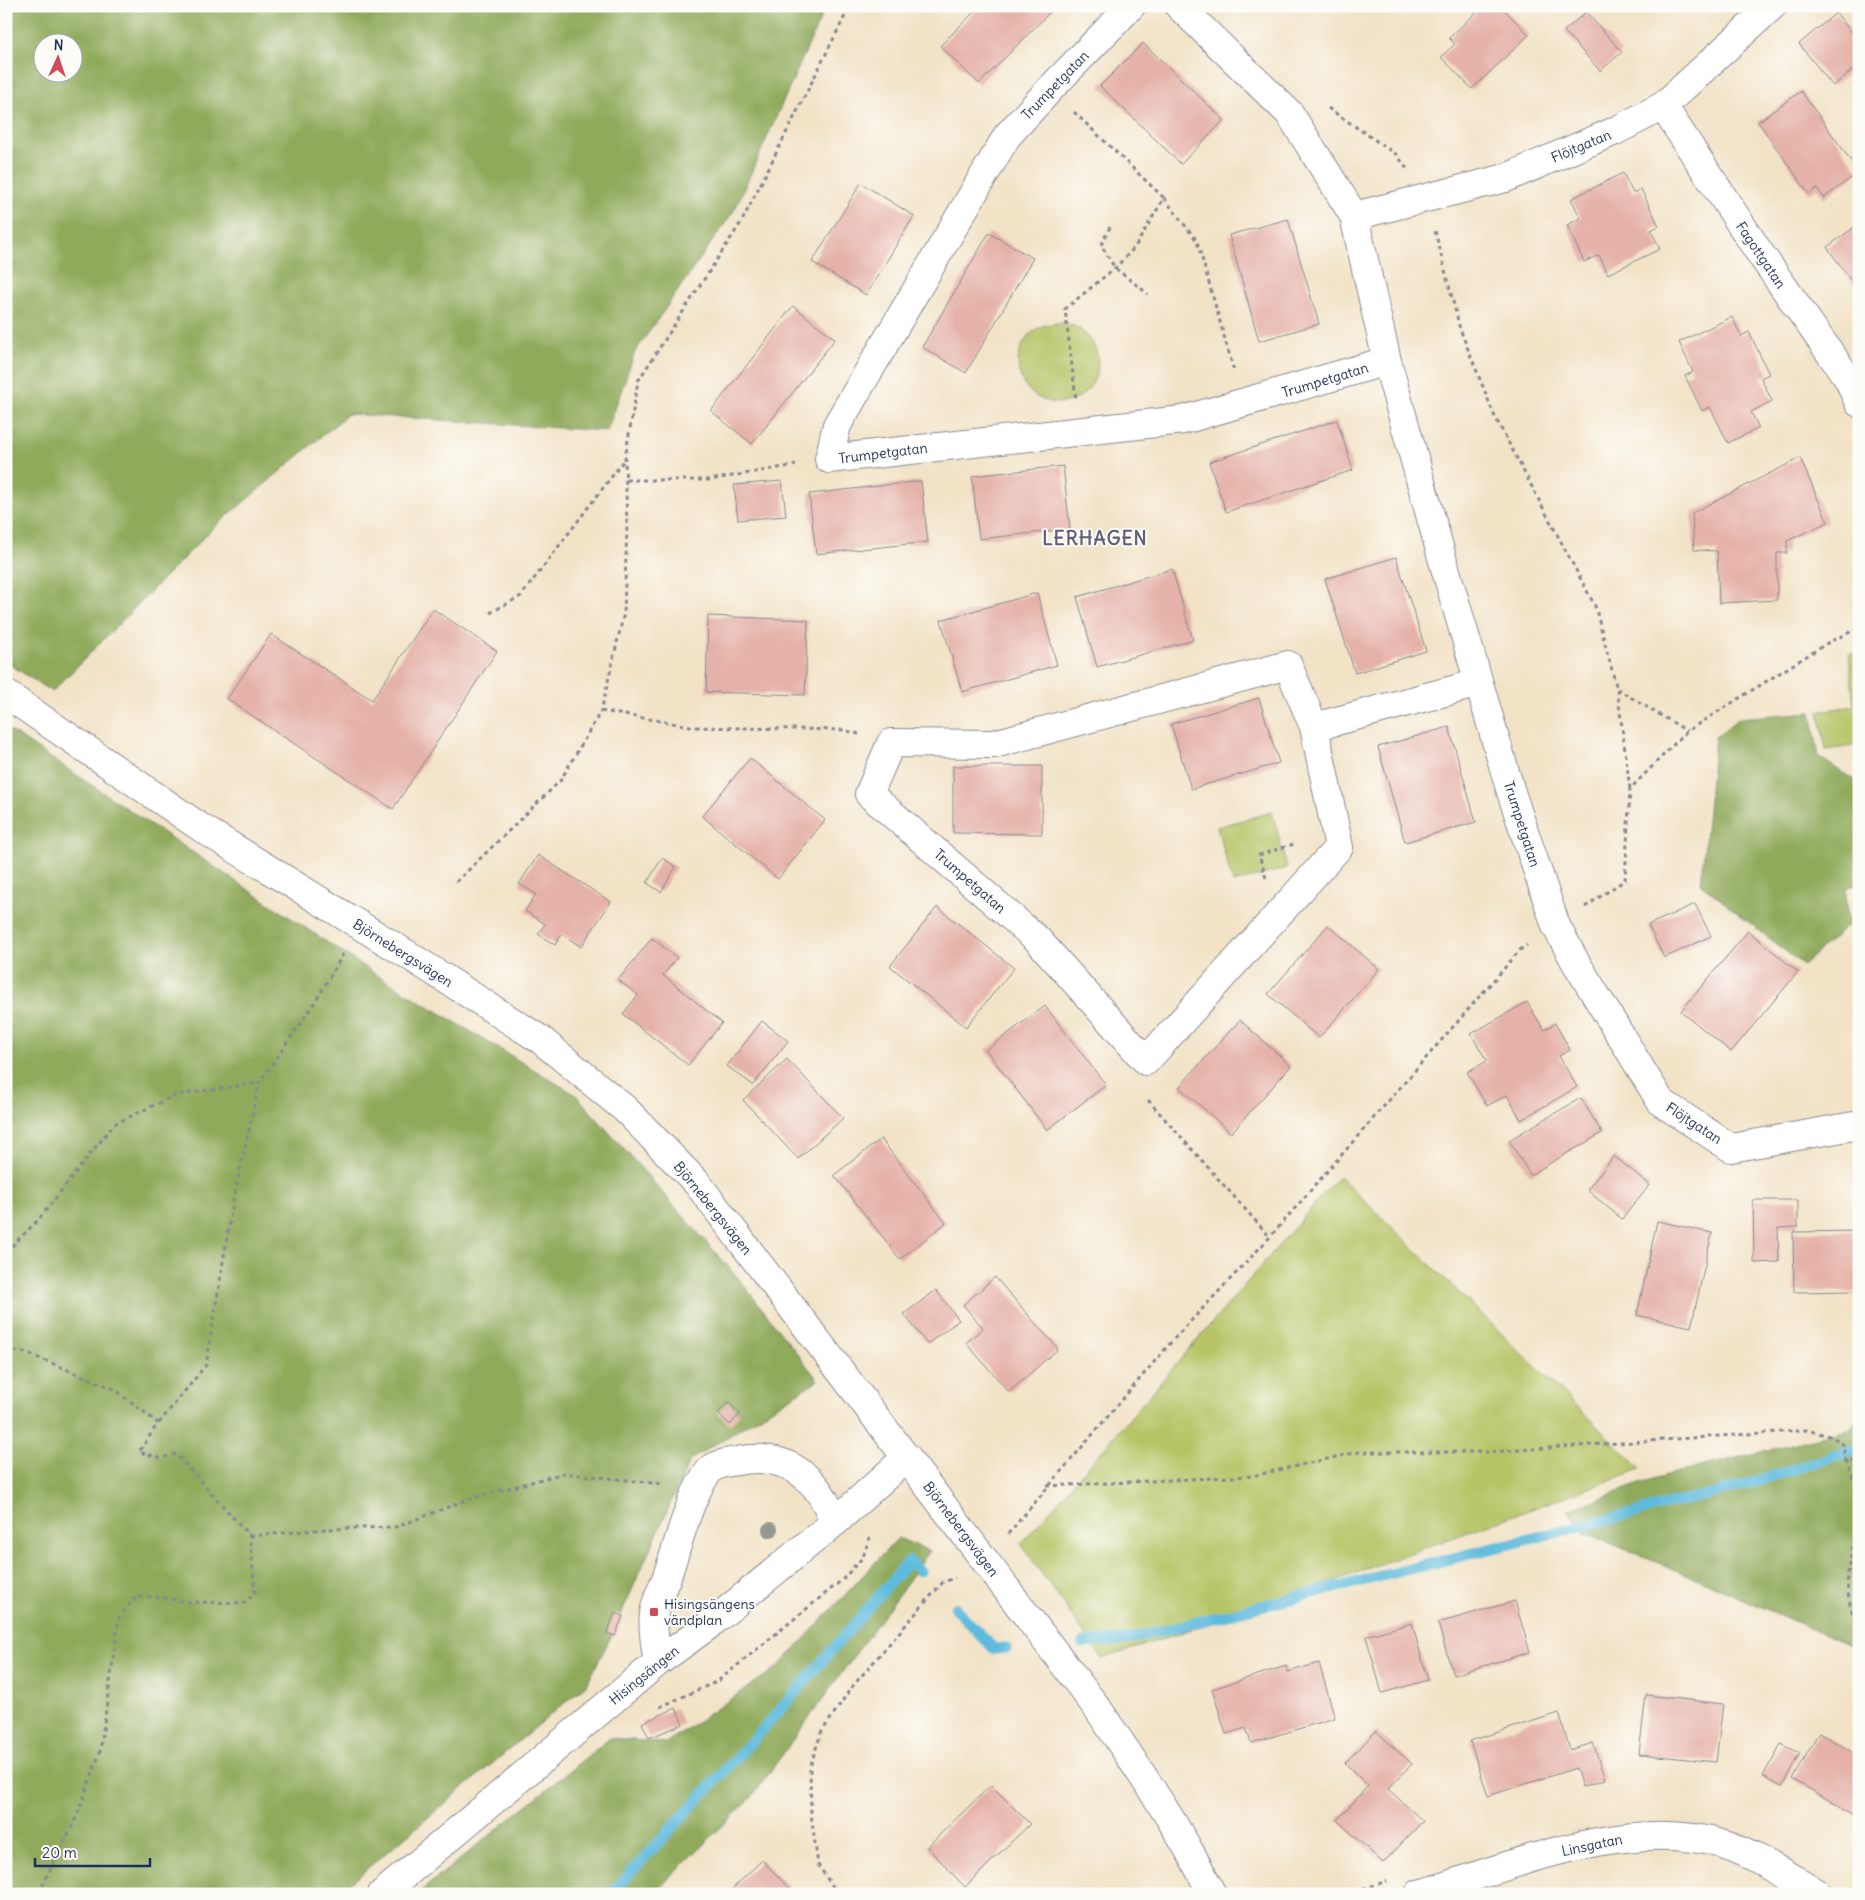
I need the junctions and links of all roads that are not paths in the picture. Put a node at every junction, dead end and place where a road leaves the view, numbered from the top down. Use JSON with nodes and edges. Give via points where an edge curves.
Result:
{"nodes":[{"id":1,"x":1131,"y":6,"type":"edge"},
{"id":2,"x":1178,"y":6,"type":"edge"},
{"id":3,"x":1772,"y":6,"type":"edge"},
{"id":4,"x":1663,"y":106,"type":"junction"},
{"id":5,"x":1354,"y":216,"type":"junction"},
{"id":6,"x":1387,"y":361,"type":"junction"},
{"id":7,"x":1859,"y":403,"type":"edge"},
{"id":8,"x":1479,"y":683,"type":"junction"},
{"id":9,"x":6,"y":694,"type":"edge"},
{"id":10,"x":1314,"y":727,"type":"junction"},
{"id":11,"x":1575,"y":961,"type":"joint"},
{"id":12,"x":1859,"y":1125,"type":"edge"},
{"id":13,"x":907,"y":1457,"type":"junction"},
{"id":14,"x":834,"y":1523,"type":"junction"},
{"id":15,"x":658,"y":1662,"type":"junction"},
{"id":16,"x":1489,"y":1884,"type":"edge"},
{"id":17,"x":382,"y":1894,"type":"edge"},
{"id":18,"x":1212,"y":1894,"type":"edge"},
{"id":19,"x":1419,"y":1894,"type":"edge"},
{"id":20,"x":1819,"y":1894,"type":"edge"}],
"edges":[{"from":1,"to":6,"type":"street","name":"Trumpetgatan","via":[[1007,136],[837,425],[829,459],[1183,420]]},
{"from":2,"to":5,"type":"street","name":"Trumpetgatan","via":[[1290,114]]},
{"from":3,"to":4,"type":"street","name":"Flöjtgatan"},
{"from":4,"to":5,"type":"street","name":"Flöjtgatan","via":[[1615,131],[1506,178]]},
{"from":4,"to":7,"type":"street","name":"Fagottgatan","via":[[1756,249],[1848,380]]},
{"from":5,"to":6,"type":"street","name":"Trumpetgatan"},
{"from":6,"to":8,"type":"street","name":"Trumpetgatan"},
{"from":8,"to":10,"type":"street"},
{"from":8,"to":11,"type":"street","name":"Trumpetgatan","via":[[1556,926]]},
{"from":9,"to":13,"type":"street","name":"Björnebergsvägen","via":[[203,829],[540,1040],[626,1110],[697,1183]]},
{"from":10,"to":10,"type":"street","name":"Trumpetgatan","via":[[1288,665],[994,744],[891,743],[870,794],[1037,939],[1146,1061],[1339,847]]},
{"from":11,"to":12,"type":"street","name":"Flöjtgatan","via":[[1661,1102],[1731,1148]]},
{"from":13,"to":14,"type":"street","name":"Hisingsängen"},
{"from":13,"to":18,"type":"street","name":"Björnebergsvägen","via":[[1098,1709],[1151,1788]]},
{"from":14,"to":15,"type":"street","name":"Hisingsängen","via":[[709,1625]]},
{"from":14,"to":15,"type":"street","via":[[828,1503],[809,1479],[789,1464],[747,1459],[710,1470],[696,1492],[654,1612]]},
{"from":15,"to":17,"type":"street","name":"Hisingsängen"},
{"from":16,"to":19,"type":"street","name":"Linsgatan"},
{"from":16,"to":20,"type":"street","name":"Linsgatan","via":[[1560,1851],[1620,1837],[1673,1836],[1725,1845],[1779,1870]]}]}
